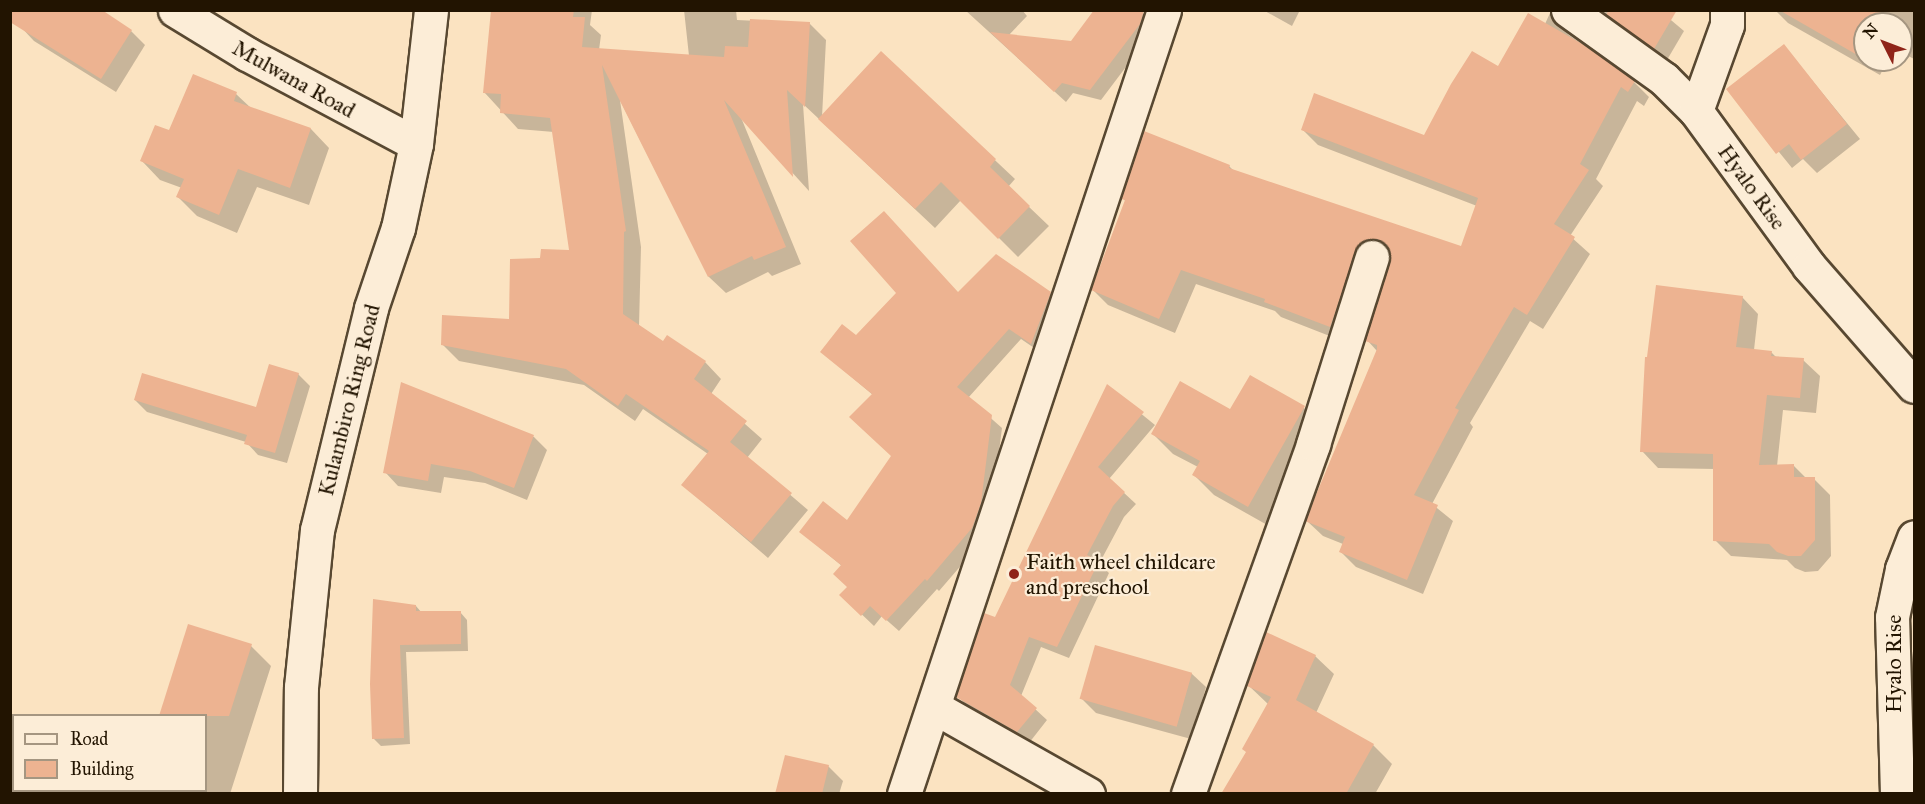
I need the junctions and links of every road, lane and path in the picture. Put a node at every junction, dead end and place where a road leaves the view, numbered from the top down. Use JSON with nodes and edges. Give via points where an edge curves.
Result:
{"nodes":[{"id":1,"x":175,"y":10,"type":"edge"},
{"id":2,"x":431,"y":10,"type":"edge"},
{"id":3,"x":1164,"y":10,"type":"edge"},
{"id":4,"x":1568,"y":10,"type":"edge"},
{"id":5,"x":1727,"y":10,"type":"edge"},
{"id":6,"x":1696,"y":111,"type":"junction"},
{"id":7,"x":416,"y":144,"type":"junction"},
{"id":8,"x":1372,"y":257,"type":"dead end"},
{"id":9,"x":1914,"y":386,"type":"edge"},
{"id":10,"x":1914,"y":537,"type":"edge"},
{"id":11,"x":934,"y":707,"type":"junction"},
{"id":12,"x":300,"y":794,"type":"edge"},
{"id":13,"x":904,"y":794,"type":"edge"},
{"id":14,"x":1088,"y":794,"type":"edge"},
{"id":15,"x":1188,"y":794,"type":"edge"},
{"id":16,"x":1897,"y":794,"type":"edge"}],
"edges":[{"from":1,"to":7,"type":"street","name":"Mulwana Road","via":[[247,54]]},
{"from":2,"to":7,"type":"street","name":"Kulambiro Ring Road"},
{"from":3,"to":11,"type":"street"},
{"from":4,"to":6,"type":"street","name":"Hyalo Rise","via":[[1664,80]]},
{"from":5,"to":6,"type":"street","via":[[1727,25]]},
{"from":6,"to":9,"type":"street","name":"Hyalo Rise","via":[[1809,266]]},
{"from":7,"to":12,"type":"street","name":"Kulambiro Ring Road","via":[[398,228],[371,308],[317,530],[301,687]]},
{"from":8,"to":15,"type":"street","via":[[1313,444]]},
{"from":10,"to":16,"type":"street","name":"Hyalo Rise","via":[[1902,569],[1892,617]]},
{"from":11,"to":13,"type":"street"},
{"from":11,"to":14,"type":"street"}]}
